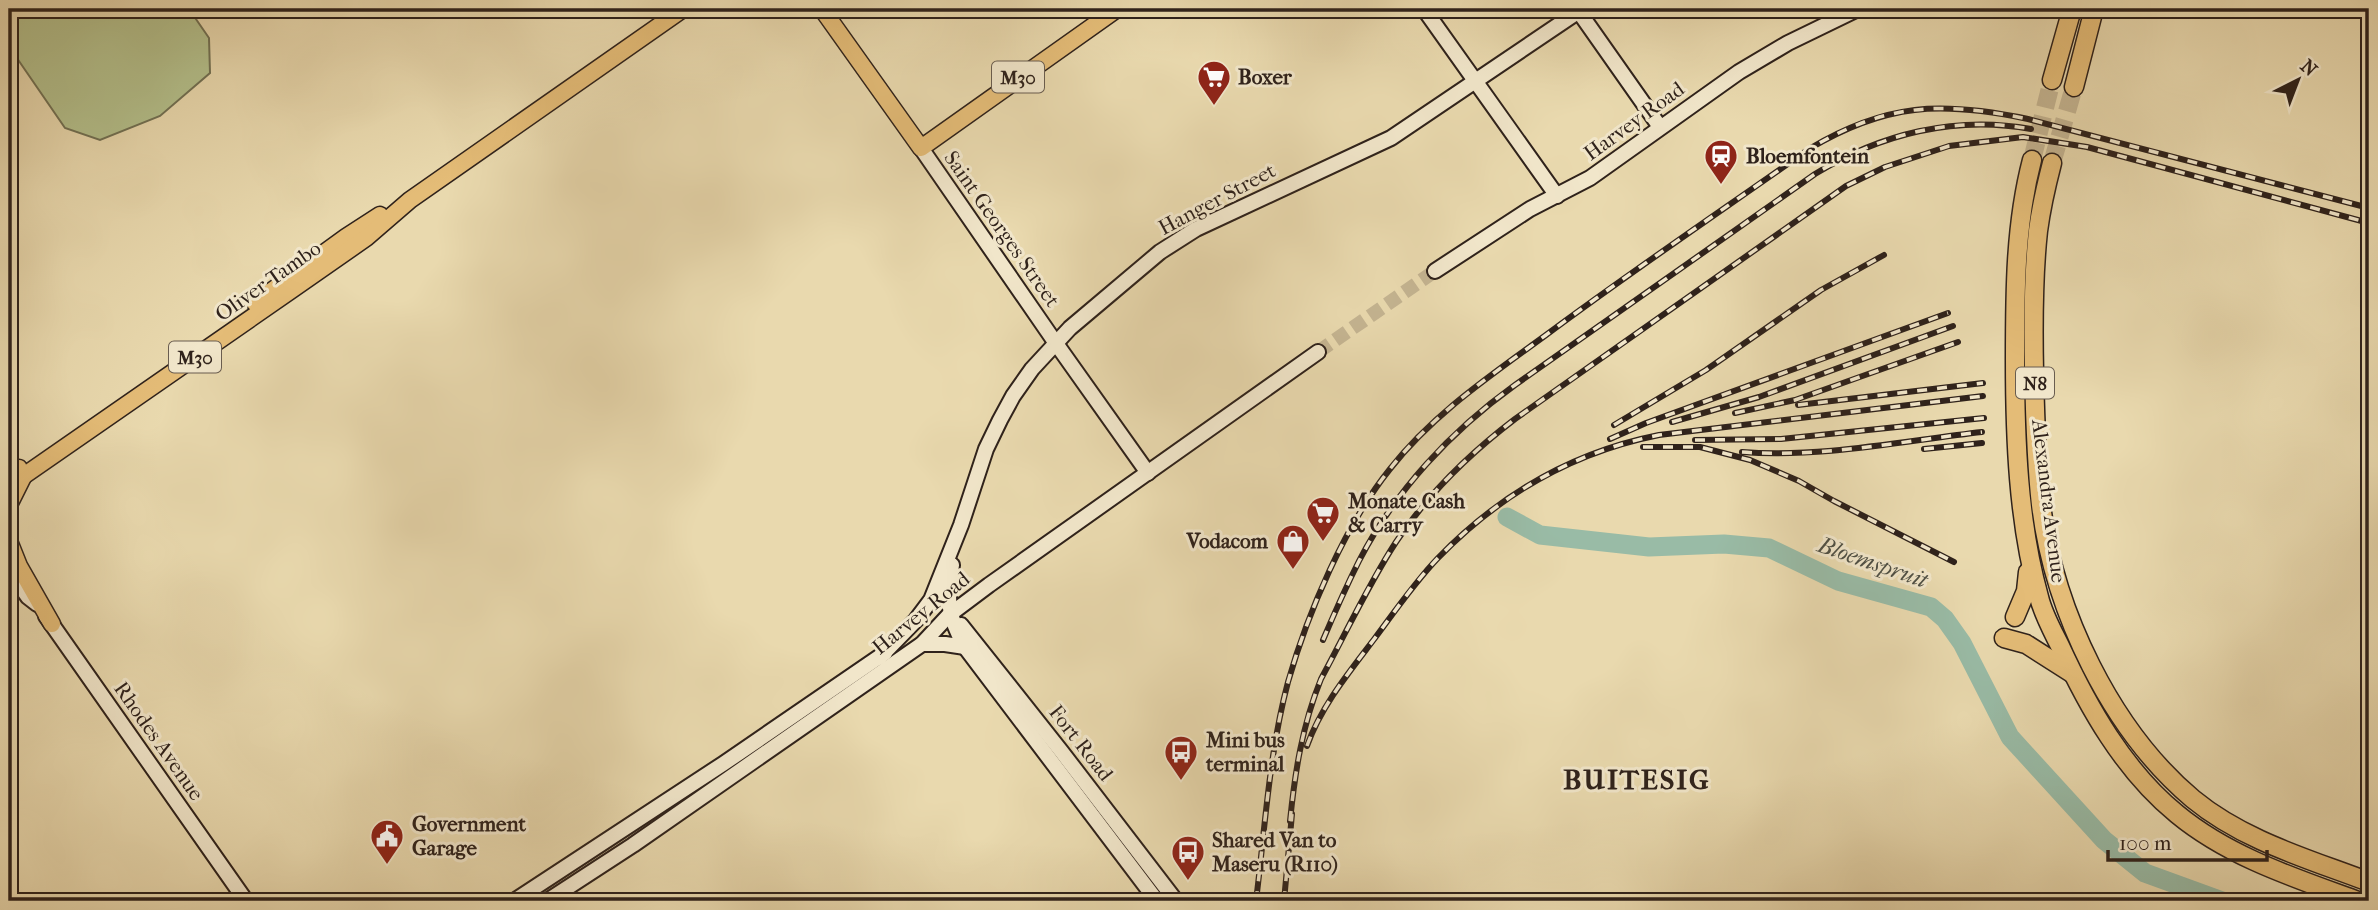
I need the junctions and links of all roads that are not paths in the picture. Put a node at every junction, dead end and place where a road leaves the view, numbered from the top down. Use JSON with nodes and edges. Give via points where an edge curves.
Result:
{"nodes":[{"id":1,"x":683,"y":9,"type":"edge"},
{"id":2,"x":822,"y":9,"type":"edge"},
{"id":3,"x":1118,"y":9,"type":"edge"},
{"id":4,"x":1424,"y":9,"type":"edge"},
{"id":5,"x":1579,"y":9,"type":"edge"},
{"id":6,"x":1858,"y":9,"type":"edge"},
{"id":7,"x":2072,"y":9,"type":"edge"},
{"id":8,"x":2094,"y":9,"type":"edge"},
{"id":9,"x":2052,"y":80,"type":"tunnel mouth"},
{"id":10,"x":1476,"y":81,"type":"junction"},
{"id":11,"x":2074,"y":87,"type":"tunnel mouth"},
{"id":12,"x":1660,"y":127,"type":"junction"},
{"id":13,"x":921,"y":148,"type":"junction"},
{"id":14,"x":2032,"y":160,"type":"tunnel mouth"},
{"id":15,"x":2052,"y":163,"type":"tunnel mouth"},
{"id":16,"x":1557,"y":196,"type":"junction"},
{"id":17,"x":1435,"y":271,"type":"tunnel mouth"},
{"id":18,"x":1055,"y":342,"type":"junction"},
{"id":19,"x":1318,"y":352,"type":"tunnel mouth"},
{"id":20,"x":15,"y":472,"type":"edge"},
{"id":21,"x":1148,"y":472,"type":"junction"},
{"id":22,"x":9,"y":486,"type":"edge"},
{"id":23,"x":9,"y":505,"type":"edge"},
{"id":24,"x":961,"y":524,"type":"junction"},
{"id":25,"x":9,"y":541,"type":"edge"},
{"id":26,"x":2029,"y":551,"type":"junction"},
{"id":27,"x":9,"y":558,"type":"edge"},
{"id":28,"x":9,"y":570,"type":"edge"},
{"id":29,"x":989,"y":585,"type":"junction"},
{"id":30,"x":38,"y":604,"type":"junction"},
{"id":31,"x":949,"y":615,"type":"junction"},
{"id":32,"x":2015,"y":617,"type":"dead end"},
{"id":33,"x":52,"y":624,"type":"junction"},
{"id":34,"x":964,"y":629,"type":"junction"},
{"id":35,"x":2004,"y":638,"type":"dead end"},
{"id":36,"x":922,"y":644,"type":"junction"},
{"id":37,"x":965,"y":647,"type":"junction"},
{"id":38,"x":878,"y":658,"type":"junction"},
{"id":39,"x":2073,"y":674,"type":"junction"},
{"id":40,"x":622,"y":830,"type":"junction"},
{"id":41,"x":633,"y":845,"type":"junction"},
{"id":42,"x":2369,"y":882,"type":"edge"},
{"id":43,"x":246,"y":901,"type":"edge"},
{"id":44,"x":514,"y":901,"type":"edge"},
{"id":45,"x":547,"y":901,"type":"edge"},
{"id":46,"x":1157,"y":901,"type":"edge"},
{"id":47,"x":1176,"y":901,"type":"edge"},
{"id":48,"x":2358,"y":901,"type":"edge"}],
"edges":[{"from":1,"to":20,"type":"main road","name":"Oliver Tambo","number":"M30","via":[[410,200],[346,237],[151,383]]},
{"from":2,"to":13,"type":"main road","name":"Saint Georges Street"},
{"from":3,"to":13,"type":"main road","number":"M30"},
{"from":4,"to":10,"type":"main road"},
{"from":5,"to":10,"type":"main road","name":"Hanger Street"},
{"from":5,"to":12,"type":"main road"},
{"from":6,"to":12,"type":"main road","name":"Harvey Road","via":[[1766,56]]},
{"from":7,"to":9,"type":"highway"},
{"from":8,"to":11,"type":"highway"},
{"from":10,"to":16,"type":"main road"},
{"from":10,"to":18,"type":"main road","name":"Hanger Street","via":[[1363,153],[1196,229],[1096,304]]},
{"from":12,"to":16,"type":"main road","name":"Harvey Road"},
{"from":13,"to":18,"type":"main road","name":"Saint Georges Street"},
{"from":14,"to":26,"type":"highway","name":"Alexandra Avenue","number":"N8","via":[[2019,228],[2014,418]]},
{"from":15,"to":42,"type":"highway","name":"Alexandra Avenue","number":"N8","via":[[2036,264],[2038,468],[2057,579],[2088,657],[2129,730],[2195,800],[2251,836]]},
{"from":16,"to":17,"type":"main road","name":"Harvey Road"},
{"from":18,"to":21,"type":"main road","name":"Saint Georges Street"},
{"from":18,"to":24,"type":"main road","name":"Hanger Street","via":[[999,420]]},
{"from":19,"to":21,"type":"main road","name":"Harvey Road"},
{"from":20,"to":22,"type":"main road","name":"Oliver Tambo","number":"M30"},
{"from":20,"to":23,"type":"main road"},
{"from":21,"to":29,"type":"main road","name":"Harvey Road"},
{"from":24,"to":31,"type":"main road","name":"Fort Road","via":[[948,587]]},
{"from":24,"to":38,"type":"main road","name":"Hanger Street","via":[[931,600]]},
{"from":25,"to":33,"type":"main road"},
{"from":26,"to":32,"type":"highway","via":[[2026,591]]},
{"from":26,"to":39,"type":"highway","name":"Alexandra Avenue","number":"N8","via":[[2045,615]]},
{"from":27,"to":30,"type":"main road","name":"Rhodes Avenue"},
{"from":28,"to":30,"type":"main road","name":"Rhodes Avenue"},
{"from":29,"to":31,"type":"main road","name":"Harvey Road"},
{"from":29,"to":34,"type":"main road","via":[[970,610]]},
{"from":30,"to":33,"type":"main road","name":"Rhodes Avenue"},
{"from":31,"to":34,"type":"main road","name":"Fort Road"},
{"from":31,"to":36,"type":"main road","name":"Harvey Road"},
{"from":31,"to":37,"type":"main road","name":"Fort Road"},
{"from":31,"to":38,"type":"main road"},
{"from":33,"to":43,"type":"main road","name":"Rhodes Avenue"},
{"from":34,"to":47,"type":"main road","name":"Fort Road"},
{"from":35,"to":39,"type":"highway","via":[[2026,644]]},
{"from":36,"to":37,"type":"main road"},
{"from":36,"to":41,"type":"main road","name":"Harvey Road"},
{"from":37,"to":46,"type":"main road","name":"Fort Road"},
{"from":38,"to":40,"type":"main road","name":"Harvey Road"},
{"from":39,"to":48,"type":"highway","name":"Alexandra Avenue","number":"N8","via":[[2112,742],[2176,814],[2246,857]]},
{"from":40,"to":41,"type":"main road"},
{"from":40,"to":44,"type":"main road","name":"Harvey Road"},
{"from":41,"to":45,"type":"main road","name":"Harvey Road"}]}
